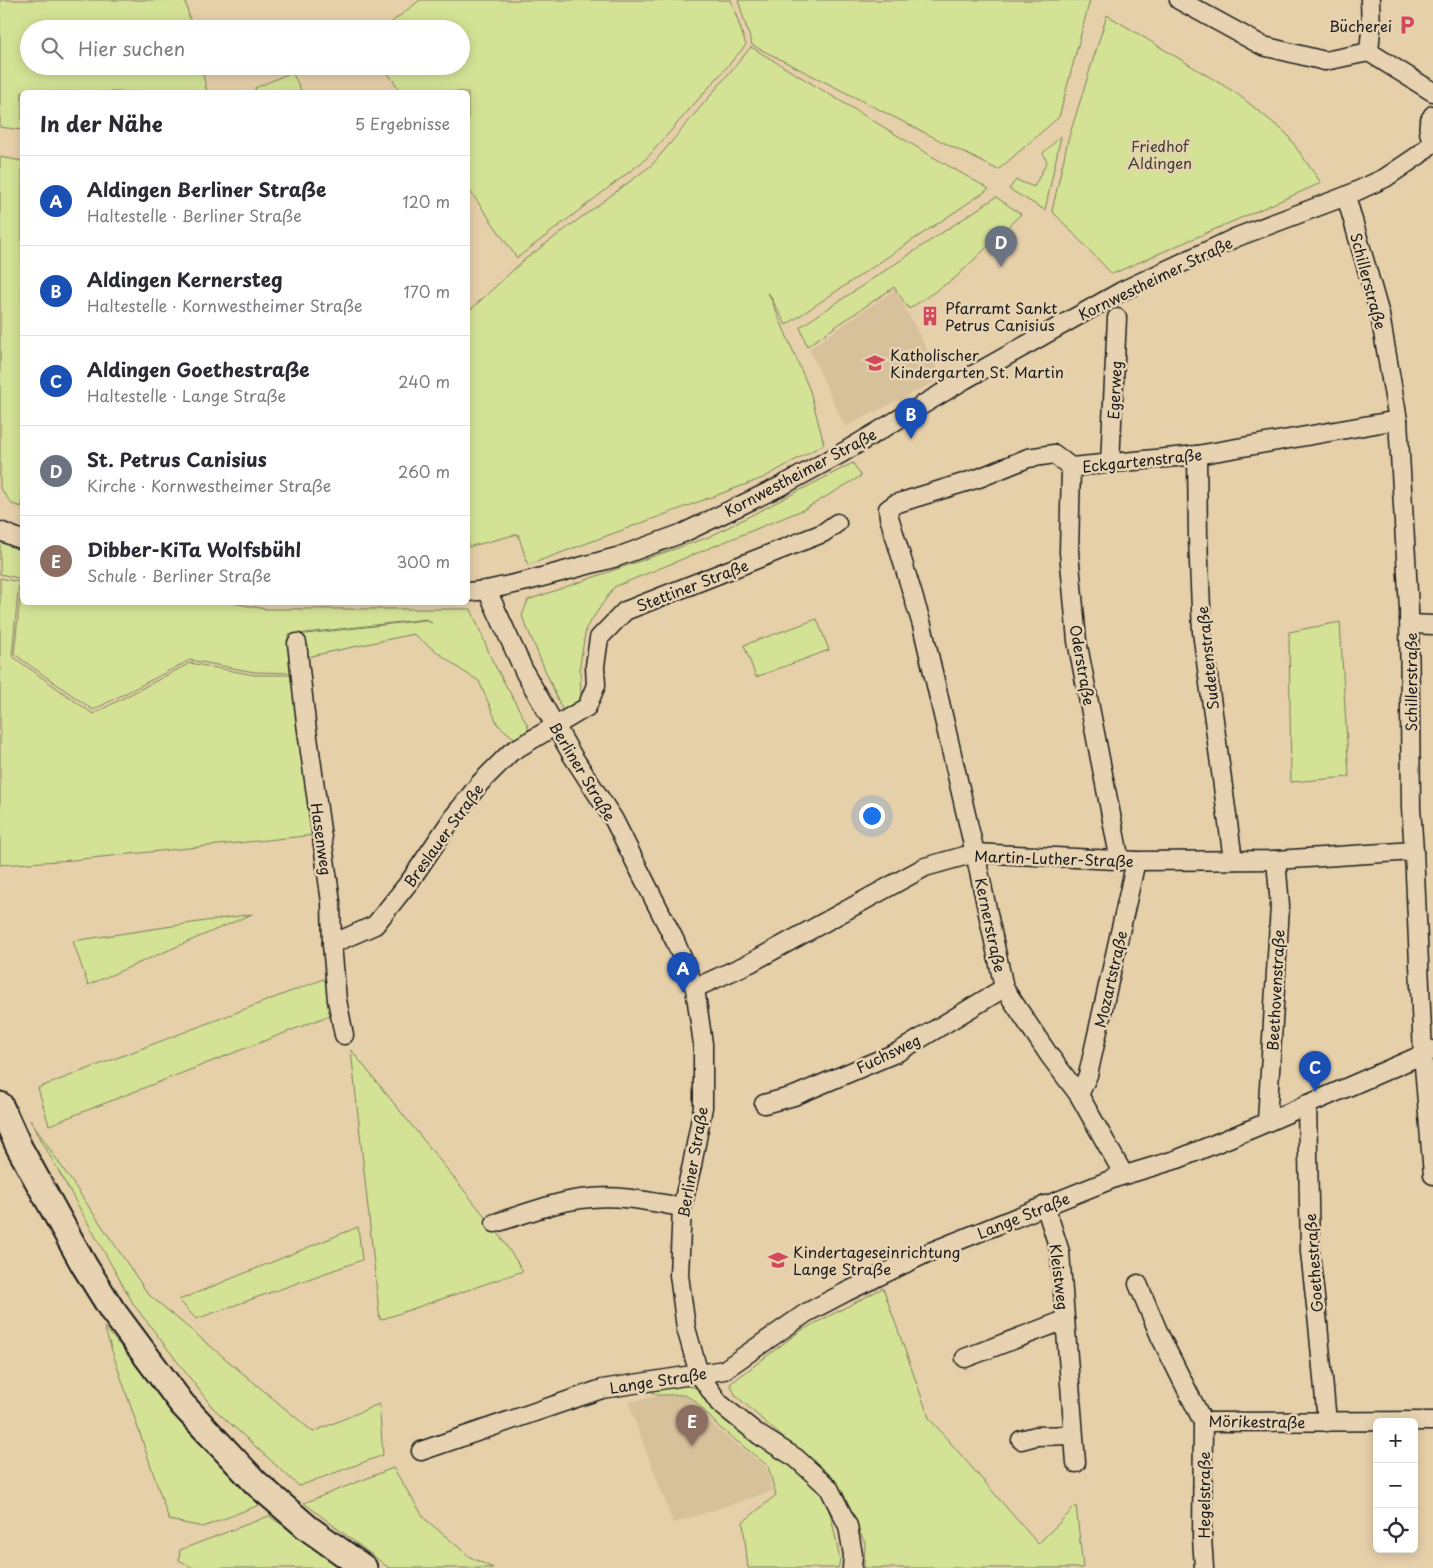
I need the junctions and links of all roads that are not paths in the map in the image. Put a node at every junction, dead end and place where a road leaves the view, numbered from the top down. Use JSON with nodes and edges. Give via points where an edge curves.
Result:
{"nodes":[{"id":1,"x":1179,"y":0,"type":"edge"},
{"id":2,"x":1370,"y":0,"type":"edge"},
{"id":3,"x":1369,"y":52,"type":"junction"},
{"id":4,"x":1433,"y":92,"type":"edge"},
{"id":5,"x":1433,"y":115,"type":"edge"},
{"id":6,"x":1433,"y":142,"type":"edge"},
{"id":7,"x":1346,"y":196,"type":"junction"},
{"id":8,"x":1117,"y":318,"type":"dead end"},
{"id":9,"x":1398,"y":420,"type":"junction"},
{"id":10,"x":1197,"y":455,"type":"junction"},
{"id":11,"x":1110,"y":463,"type":"junction"},
{"id":12,"x":1071,"y":467,"type":"junction"},
{"id":13,"x":895,"y":504,"type":"joint"},
{"id":14,"x":837,"y":523,"type":"dead end"},
{"id":15,"x":0,"y":531,"type":"edge"},
{"id":16,"x":20,"y":539,"type":"edge"},
{"id":17,"x":487,"y":590,"type":"junction"},
{"id":18,"x":470,"y":592,"type":"edge"},
{"id":19,"x":1410,"y":624,"type":"junction"},
{"id":20,"x":1433,"y":625,"type":"edge"},
{"id":21,"x":297,"y":643,"type":"dead end"},
{"id":22,"x":556,"y":727,"type":"junction"},
{"id":23,"x":1414,"y":851,"type":"junction"},
{"id":24,"x":975,"y":852,"type":"junction"},
{"id":25,"x":1233,"y":860,"type":"junction"},
{"id":26,"x":1276,"y":860,"type":"junction"},
{"id":27,"x":1128,"y":861,"type":"junction"},
{"id":28,"x":332,"y":944,"type":"junction"},
{"id":29,"x":695,"y":988,"type":"junction"},
{"id":30,"x":1004,"y":988,"type":"junction"},
{"id":31,"x":344,"y":1034,"type":"dead end"},
{"id":32,"x":1428,"y":1052,"type":"edge"},
{"id":33,"x":1079,"y":1096,"type":"junction"},
{"id":34,"x":764,"y":1104,"type":"dead end"},
{"id":35,"x":1308,"y":1104,"type":"junction"},
{"id":36,"x":0,"y":1105,"type":"edge"},
{"id":37,"x":1267,"y":1121,"type":"junction"},
{"id":38,"x":1433,"y":1175,"type":"edge"},
{"id":39,"x":1124,"y":1176,"type":"junction"},
{"id":40,"x":1045,"y":1205,"type":"junction"},
{"id":41,"x":682,"y":1206,"type":"junction"},
{"id":42,"x":495,"y":1224,"type":"dead end"},
{"id":43,"x":1138,"y":1284,"type":"dead end"},
{"id":44,"x":1065,"y":1320,"type":"junction"},
{"id":45,"x":965,"y":1358,"type":"dead end"},
{"id":46,"x":699,"y":1374,"type":"junction"},
{"id":47,"x":1433,"y":1421,"type":"edge"},
{"id":48,"x":1203,"y":1422,"type":"junction"},
{"id":49,"x":1327,"y":1422,"type":"junction"},
{"id":50,"x":1073,"y":1435,"type":"junction"},
{"id":51,"x":1021,"y":1440,"type":"dead end"},
{"id":52,"x":421,"y":1451,"type":"dead end"},
{"id":53,"x":1076,"y":1463,"type":"dead end"},
{"id":54,"x":364,"y":1568,"type":"edge"},
{"id":55,"x":852,"y":1568,"type":"edge"},
{"id":56,"x":1204,"y":1568,"type":"edge"}],
"edges":[{"from":1,"to":3,"type":"street","via":[[1263,46],[1325,61]]},
{"from":2,"to":3,"type":"street"},
{"from":3,"to":4,"type":"street"},
{"from":5,"to":6,"type":"street","via":[[1428,125]]},
{"from":6,"to":7,"type":"street","name":"Kornwestheimer Straße","via":[[1385,178]]},
{"from":7,"to":9,"type":"street","name":"Schillerstraße","via":[[1380,315]]},
{"from":7,"to":17,"type":"street","name":"Kornwestheimer Straße","via":[[1237,237],[1122,291],[842,453],[683,533],[617,557]]},
{"from":8,"to":11,"type":"street","name":"Egerweg"},
{"from":9,"to":10,"type":"street","name":"Eckgartenstraße"},
{"from":9,"to":19,"type":"street","name":"Schillerstraße"},
{"from":10,"to":11,"type":"street","name":"Eckgartenstraße"},
{"from":10,"to":25,"type":"street","name":"Sudetenstraße","via":[[1202,632]]},
{"from":11,"to":12,"type":"street","name":"Eckgartenstraße"},
{"from":12,"to":13,"type":"street","name":"Eckgartenstraße","via":[[1054,454],[1028,458],[979,478]]},
{"from":12,"to":27,"type":"street","name":"Oderstraße","via":[[1069,552],[1077,641]]},
{"from":13,"to":24,"type":"street","name":"Kernerstraße","via":[[888,509],[889,517],[922,626]]},
{"from":14,"to":22,"type":"street","name":"Stettiner Straße","via":[[823,533],[624,611],[599,638],[596,685],[587,707]]},
{"from":15,"to":16,"type":"street"},
{"from":17,"to":18,"type":"street","name":"Kornwestheimer Straße"},
{"from":17,"to":22,"type":"street","name":"Berliner Straße","via":[[525,673]]},
{"from":19,"to":20,"type":"street"},
{"from":19,"to":23,"type":"street","name":"Schillerstraße"},
{"from":21,"to":28,"type":"street","name":"Hasenweg","via":[[331,902]]},
{"from":22,"to":28,"type":"street","name":"Breslauer Straße","via":[[511,752],[480,783],[375,925]]},
{"from":22,"to":29,"type":"street","name":"Berliner Straße","via":[[614,820]]},
{"from":23,"to":26,"type":"street","name":"Martin-Luther-Straße"},
{"from":23,"to":32,"type":"street","name":"Schillerstraße"},
{"from":24,"to":27,"type":"street","name":"Martin-Luther-Straße"},
{"from":24,"to":29,"type":"street","name":"Martin-Luther-Straße","via":[[925,867],[750,963]]},
{"from":24,"to":30,"type":"street","name":"Kernerstraße"},
{"from":25,"to":26,"type":"street","name":"Martin-Luther-Straße"},
{"from":25,"to":27,"type":"street","name":"Martin-Luther-Straße"},
{"from":26,"to":37,"type":"street","name":"Beethovenstraße","via":[[1280,906]]},
{"from":27,"to":33,"type":"street","name":"Mozartstraße","via":[[1088,1076]]},
{"from":28,"to":31,"type":"street","name":"Hasenweg"},
{"from":29,"to":41,"type":"street","name":"Berliner Straße","via":[[703,1044],[703,1107]]},
{"from":30,"to":33,"type":"street","name":"Kernerstraße"},
{"from":30,"to":34,"type":"street","name":"Fuchsweg","via":[[898,1052],[794,1096]]},
{"from":32,"to":35,"type":"street","name":"Lange Straße"},
{"from":32,"to":38,"type":"street","name":"Schillerstraße"},
{"from":33,"to":39,"type":"street","name":"Kernerstraße"},
{"from":35,"to":37,"type":"street","name":"Lange Straße"},
{"from":35,"to":49,"type":"street","name":"Goethestraße","via":[[1310,1252]]},
{"from":36,"to":54,"type":"main road","via":[[23,1156],[84,1265],[112,1310],[182,1404],[256,1483],[308,1528]]},
{"from":37,"to":39,"type":"street","name":"Lange Straße","via":[[1178,1159]]},
{"from":39,"to":40,"type":"street","name":"Lange Straße"},
{"from":40,"to":44,"type":"street","name":"Kleistweg","via":[[1060,1252]]},
{"from":40,"to":46,"type":"street","name":"Lange Straße","via":[[925,1254],[846,1292],[806,1313],[724,1370]]},
{"from":41,"to":42,"type":"street","via":[[626,1198],[590,1198],[561,1202]]},
{"from":41,"to":46,"type":"street","name":"Berliner Straße","via":[[679,1276],[686,1328]]},
{"from":43,"to":48,"type":"street","name":"Mörikestraße"},
{"from":44,"to":45,"type":"street","name":"Kleistweg"},
{"from":44,"to":50,"type":"street","name":"Kleistweg"},
{"from":46,"to":52,"type":"street","name":"Lange Straße","via":[[602,1389]]},
{"from":46,"to":55,"type":"street","name":"Berliner Straße","via":[[719,1403],[759,1435],[796,1458],[829,1488],[848,1526]]},
{"from":47,"to":49,"type":"street","name":"Mörikestraße"},
{"from":48,"to":49,"type":"street","name":"Mörikestraße"},
{"from":48,"to":56,"type":"street","name":"Hegelstraße"},
{"from":50,"to":51,"type":"street","via":[[1036,1436]]},
{"from":50,"to":53,"type":"street","name":"Kleistweg"}]}
